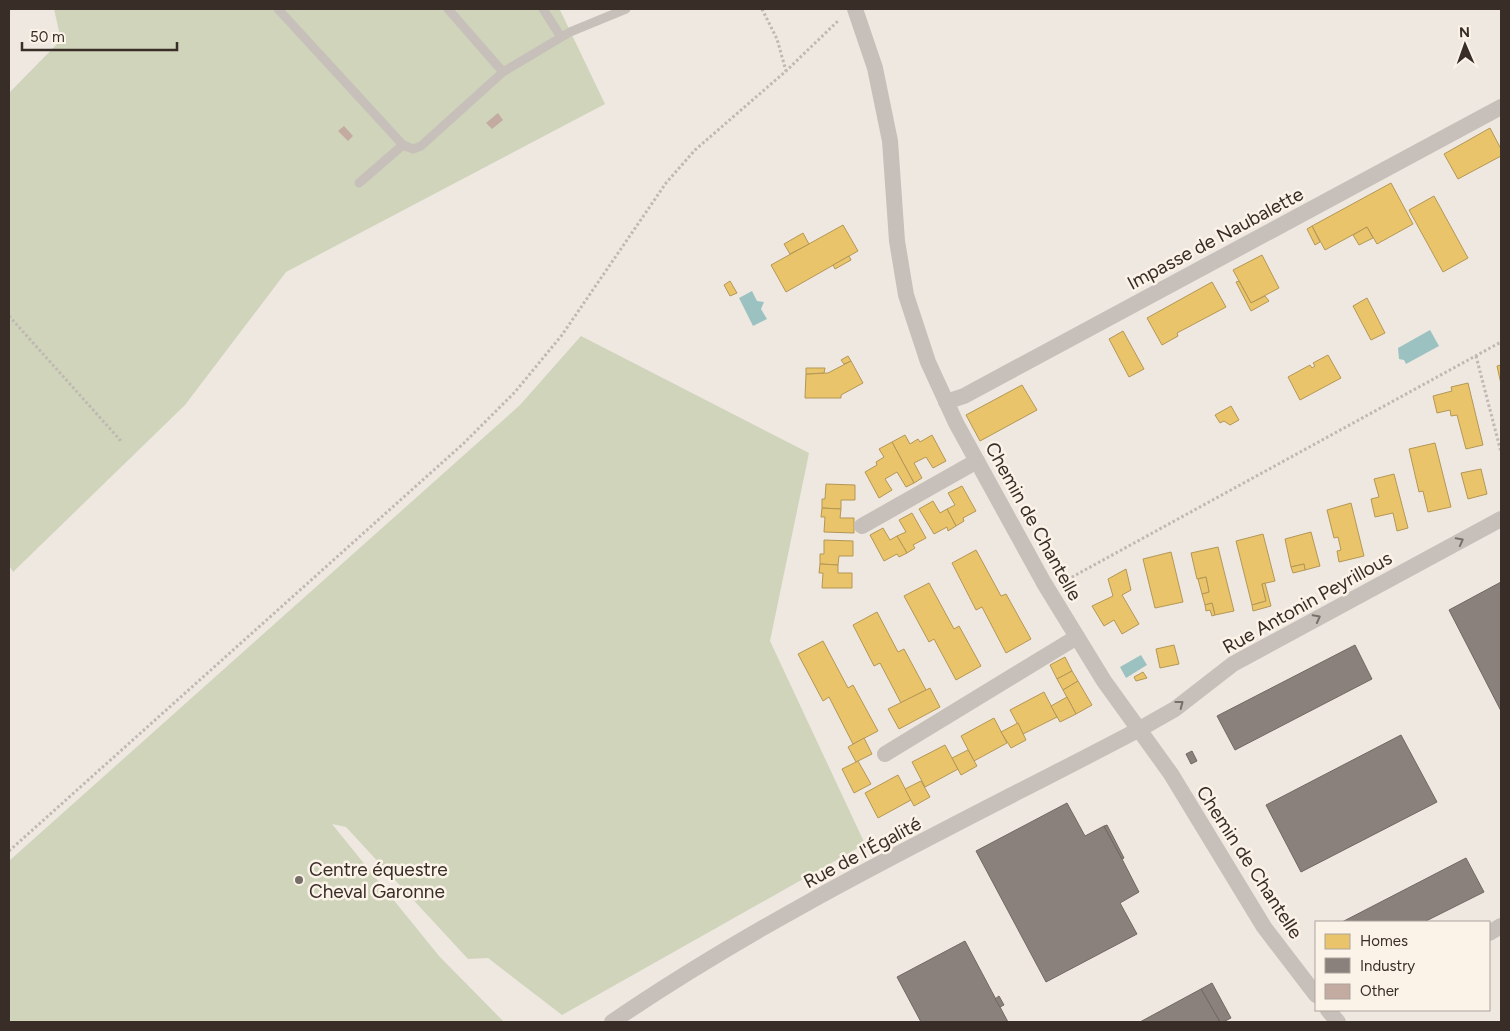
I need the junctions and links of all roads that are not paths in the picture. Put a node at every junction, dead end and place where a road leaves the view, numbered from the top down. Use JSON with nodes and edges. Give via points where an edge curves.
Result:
{"nodes":[{"id":1,"x":278,"y":9,"type":"edge"},
{"id":2,"x":448,"y":9,"type":"edge"},
{"id":3,"x":543,"y":9,"type":"edge"},
{"id":4,"x":626,"y":9,"type":"edge"},
{"id":5,"x":850,"y":12,"type":"edge"},
{"id":6,"x":561,"y":37,"type":"junction"},
{"id":7,"x":503,"y":72,"type":"junction"},
{"id":8,"x":1501,"y":107,"type":"edge"},
{"id":9,"x":403,"y":145,"type":"junction"},
{"id":10,"x":359,"y":183,"type":"dead end"},
{"id":11,"x":946,"y":402,"type":"junction"},
{"id":12,"x":977,"y":460,"type":"junction"},
{"id":13,"x":1501,"y":519,"type":"edge"},
{"id":14,"x":862,"y":526,"type":"dead end"},
{"id":15,"x":1078,"y":637,"type":"junction"},
{"id":16,"x":1138,"y":730,"type":"junction"},
{"id":17,"x":885,"y":754,"type":"dead end"},
{"id":18,"x":1501,"y":926,"type":"edge"},
{"id":19,"x":1490,"y":932,"type":"edge"},
{"id":20,"x":1315,"y":993,"type":"edge"},
{"id":21,"x":612,"y":1022,"type":"edge"}],
"edges":[{"from":1,"to":9,"type":"lane"},
{"from":2,"to":7,"type":"lane"},
{"from":3,"to":6,"type":"lane"},
{"from":4,"to":6,"type":"lane"},
{"from":5,"to":11,"type":"street","name":"Chemin de Chantelle","via":[[875,68],[890,141],[897,241],[906,295],[928,362]]},
{"from":6,"to":7,"type":"lane"},
{"from":7,"to":9,"type":"lane","via":[[421,146],[413,149]]},
{"from":8,"to":11,"type":"street","name":"Impasse de Naubalette","via":[[964,396]]},
{"from":9,"to":10,"type":"lane"},
{"from":11,"to":12,"type":"street","name":"Chemin de Chantelle"},
{"from":12,"to":14,"type":"street"},
{"from":12,"to":15,"type":"street","name":"Chemin de Chantelle"},
{"from":16,"to":13,"type":"street","name":"Rue Antonin Peyrillous","one_way":true,"via":[[1175,709],[1233,664]]},
{"from":15,"to":16,"type":"street","name":"Chemin de Chantelle"},
{"from":15,"to":17,"type":"street"},
{"from":16,"to":20,"type":"street","name":"Chemin de Chantelle","via":[[1171,774],[1264,927]]},
{"from":16,"to":21,"type":"street","name":"Rue de l'Égalité","via":[[787,914],[677,978]]},
{"from":18,"to":19,"type":"street"}]}
